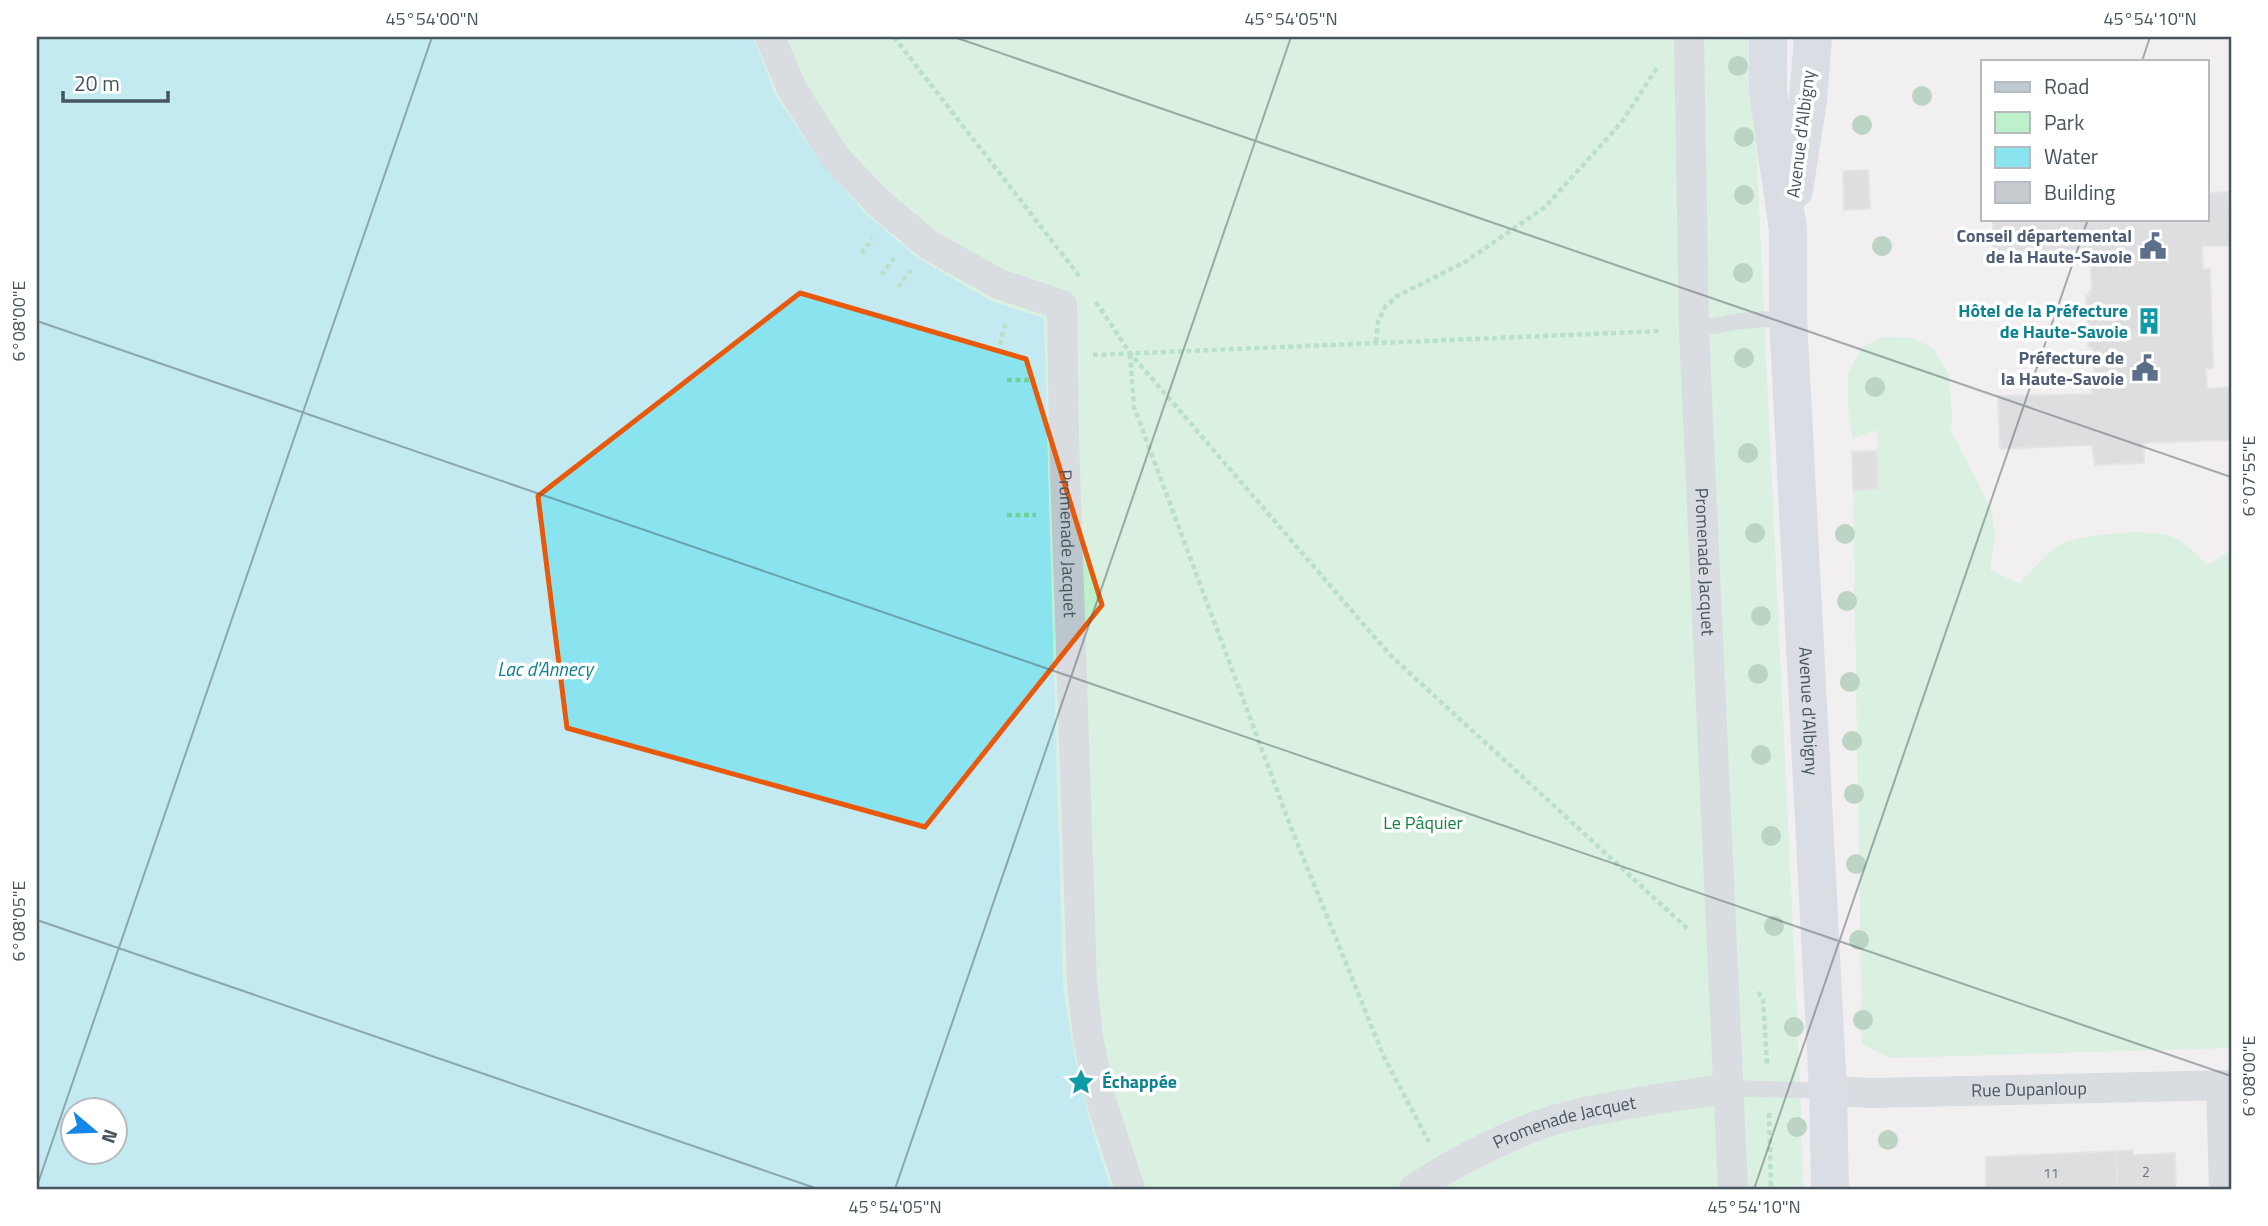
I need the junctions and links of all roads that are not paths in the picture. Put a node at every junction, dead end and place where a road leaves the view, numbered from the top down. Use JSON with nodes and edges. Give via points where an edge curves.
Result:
{"nodes":[{"id":1,"x":770,"y":37,"type":"edge"},
{"id":2,"x":1689,"y":37,"type":"edge"},
{"id":3,"x":1768,"y":37,"type":"edge"},
{"id":4,"x":1813,"y":37,"type":"edge"},
{"id":5,"x":1788,"y":230,"type":"junction"},
{"id":6,"x":1788,"y":318,"type":"junction"},
{"id":7,"x":1694,"y":330,"type":"junction"},
{"id":8,"x":2226,"y":1085,"type":"edge"},
{"id":9,"x":1727,"y":1088,"type":"junction"},
{"id":10,"x":1828,"y":1091,"type":"junction"},
{"id":11,"x":1130,"y":1189,"type":"edge"},
{"id":12,"x":1414,"y":1189,"type":"edge"},
{"id":13,"x":1733,"y":1189,"type":"edge"},
{"id":14,"x":1830,"y":1189,"type":"edge"},
{"id":15,"x":2224,"y":1189,"type":"edge"}],
"edges":[{"from":1,"to":11,"type":"street","name":"Promenade Jacquet","via":[[792,89],[835,157],[879,202],[929,245],[999,284],[1062,305],[1082,981],[1099,1094]]},
{"from":2,"to":7,"type":"street","name":"Promenade Jacquet"},
{"from":3,"to":5,"type":"main road","name":"Avenue d'Albigny","via":[[1768,92]]},
{"from":4,"to":5,"type":"main road","name":"Avenue d'Albigny"},
{"from":5,"to":6,"type":"main road","name":"Avenue d'Albigny"},
{"from":6,"to":7,"type":"lane"},
{"from":6,"to":10,"type":"main road","name":"Avenue d'Albigny"},
{"from":7,"to":9,"type":"street","name":"Promenade Jacquet"},
{"from":8,"to":10,"type":"street","name":"Rue Dupanloup"},
{"from":8,"to":15,"type":"street"},
{"from":9,"to":10,"type":"lane"},
{"from":9,"to":12,"type":"street","name":"Promenade Jacquet","via":[[1568,1116],[1528,1129]]},
{"from":9,"to":13,"type":"street","name":"Promenade Jacquet"},
{"from":10,"to":14,"type":"main road","name":"Avenue d'Albigny"}]}
